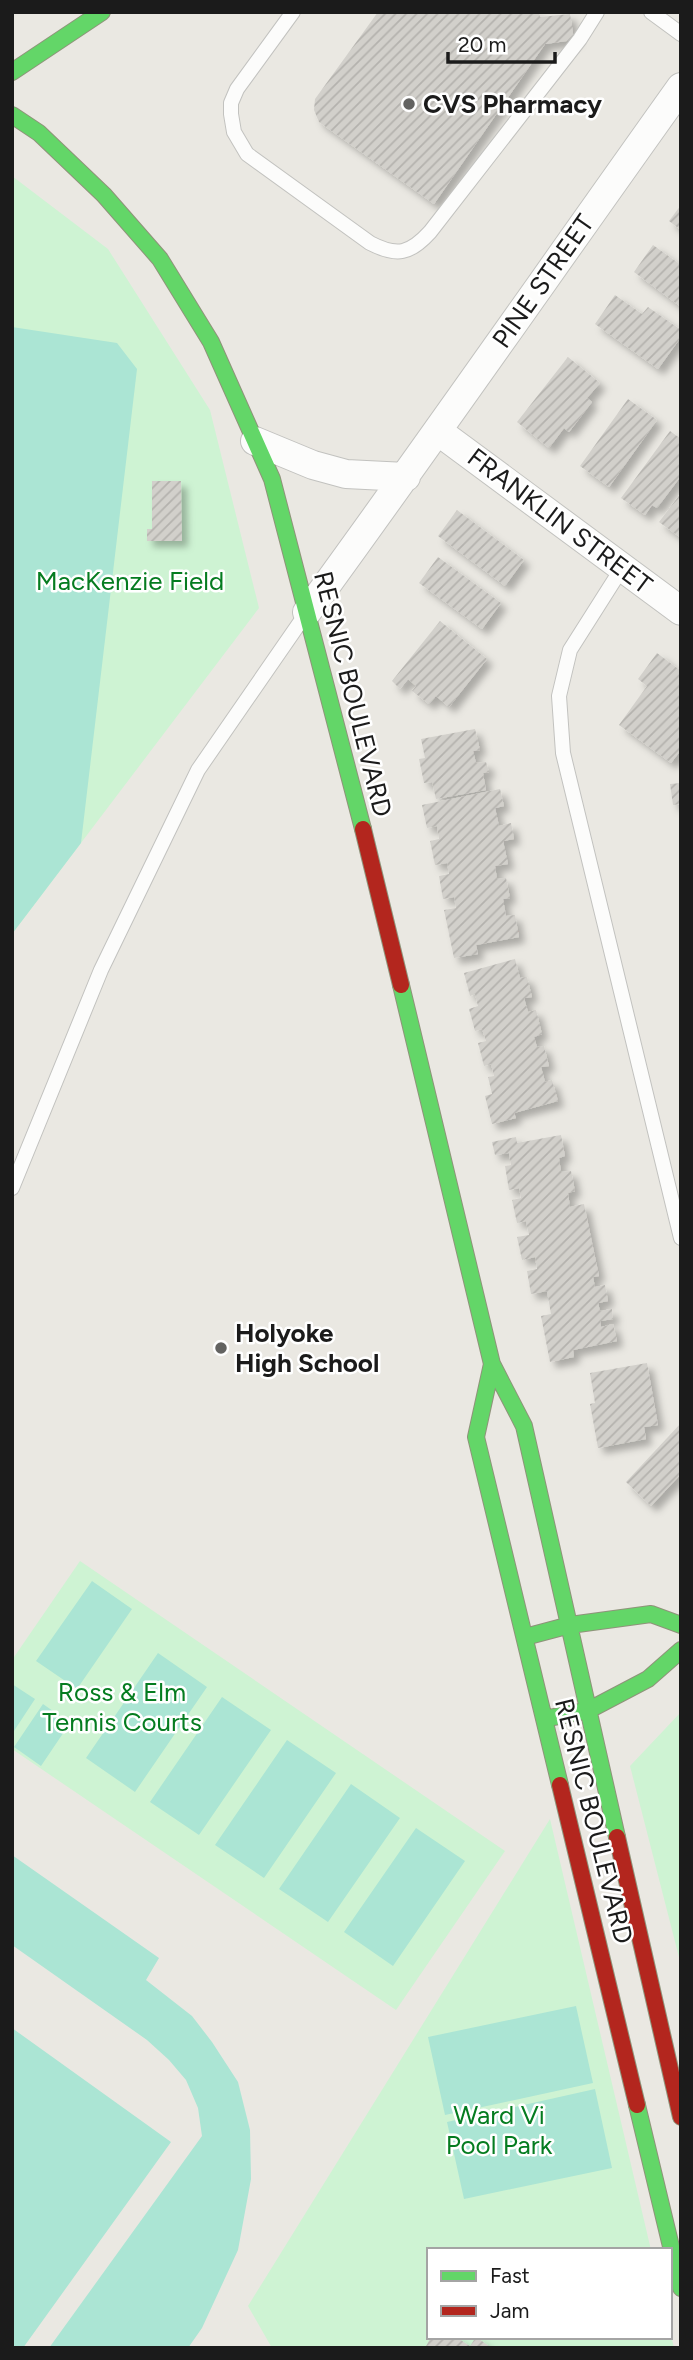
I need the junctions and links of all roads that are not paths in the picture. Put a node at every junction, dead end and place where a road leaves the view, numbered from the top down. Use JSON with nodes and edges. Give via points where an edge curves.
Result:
{"nodes":[{"id":1,"x":102,"y":12,"type":"edge"},
{"id":2,"x":293,"y":12,"type":"edge"},
{"id":3,"x":597,"y":12,"type":"edge"},
{"id":4,"x":651,"y":12,"type":"edge"},
{"id":5,"x":681,"y":34,"type":"edge"},
{"id":6,"x":12,"y":72,"type":"edge"},
{"id":7,"x":681,"y":87,"type":"edge"},
{"id":8,"x":12,"y":115,"type":"edge"},
{"id":9,"x":439,"y":432,"type":"junction"},
{"id":10,"x":255,"y":441,"type":"junction"},
{"id":11,"x":406,"y":477,"type":"junction"},
{"id":12,"x":622,"y":568,"type":"junction"},
{"id":13,"x":681,"y":611,"type":"edge"},
{"id":14,"x":307,"y":612,"type":"junction"},
{"id":15,"x":12,"y":1188,"type":"edge"},
{"id":16,"x":681,"y":1238,"type":"edge"},
{"id":17,"x":492,"y":1364,"type":"junction"},
{"id":18,"x":570,"y":1625,"type":"junction"},
{"id":19,"x":681,"y":1625,"type":"edge"},
{"id":20,"x":525,"y":1637,"type":"junction"},
{"id":21,"x":681,"y":1650,"type":"edge"},
{"id":22,"x":589,"y":1710,"type":"junction"},
{"id":23,"x":544,"y":1718,"type":"junction"},
{"id":24,"x":681,"y":2117,"type":"edge"},
{"id":25,"x":671,"y":2248,"type":"edge"},
{"id":26,"x":672,"y":2251,"type":"edge"},
{"id":27,"x":681,"y":2288,"type":"edge"}],
"edges":[{"from":1,"to":6,"type":"main road"},
{"from":2,"to":3,"type":"lane","via":[[237,89],[231,103],[234,132],[247,154],[386,251],[415,248],[430,232]]},
{"from":4,"to":5,"type":"lane"},
{"from":7,"to":9,"type":"street","name":"PINE STREET"},
{"from":8,"to":10,"type":"main road","name":"RESNIC BOULEVARD","via":[[39,133],[104,195],[160,259],[211,342]]},
{"from":9,"to":11,"type":"street","name":"PINE STREET"},
{"from":9,"to":12,"type":"street","name":"FRANKLIN STREET"},
{"from":10,"to":11,"type":"street","via":[[346,474]]},
{"from":10,"to":14,"type":"main road","name":"RESNIC BOULEVARD","via":[[272,479]]},
{"from":11,"to":14,"type":"street","name":"PINE STREET"},
{"from":12,"to":13,"type":"street","name":"FRANKLIN STREET"},
{"from":12,"to":16,"type":"lane","via":[[570,650],[559,696],[562,741]]},
{"from":14,"to":15,"type":"lane","via":[[198,771],[101,970]]},
{"from":14,"to":17,"type":"main road","name":"RESNIC BOULEVARD"},
{"from":17,"to":18,"type":"main road","name":"RESNIC BOULEVARD","via":[[524,1426]]},
{"from":17,"to":20,"type":"main road","name":"RESNIC BOULEVARD","via":[[476,1437]]},
{"from":18,"to":19,"type":"main road","via":[[651,1614]]},
{"from":18,"to":20,"type":"main road"},
{"from":18,"to":22,"type":"main road","name":"RESNIC BOULEVARD"},
{"from":20,"to":23,"type":"main road","name":"RESNIC BOULEVARD"},
{"from":21,"to":22,"type":"main road","via":[[648,1678]]},
{"from":22,"to":23,"type":"main road"},
{"from":22,"to":24,"type":"main road","name":"RESNIC BOULEVARD"},
{"from":23,"to":25,"type":"main road","name":"RESNIC BOULEVARD"},
{"from":26,"to":27,"type":"main road","name":"RESNIC BOULEVARD"}]}
